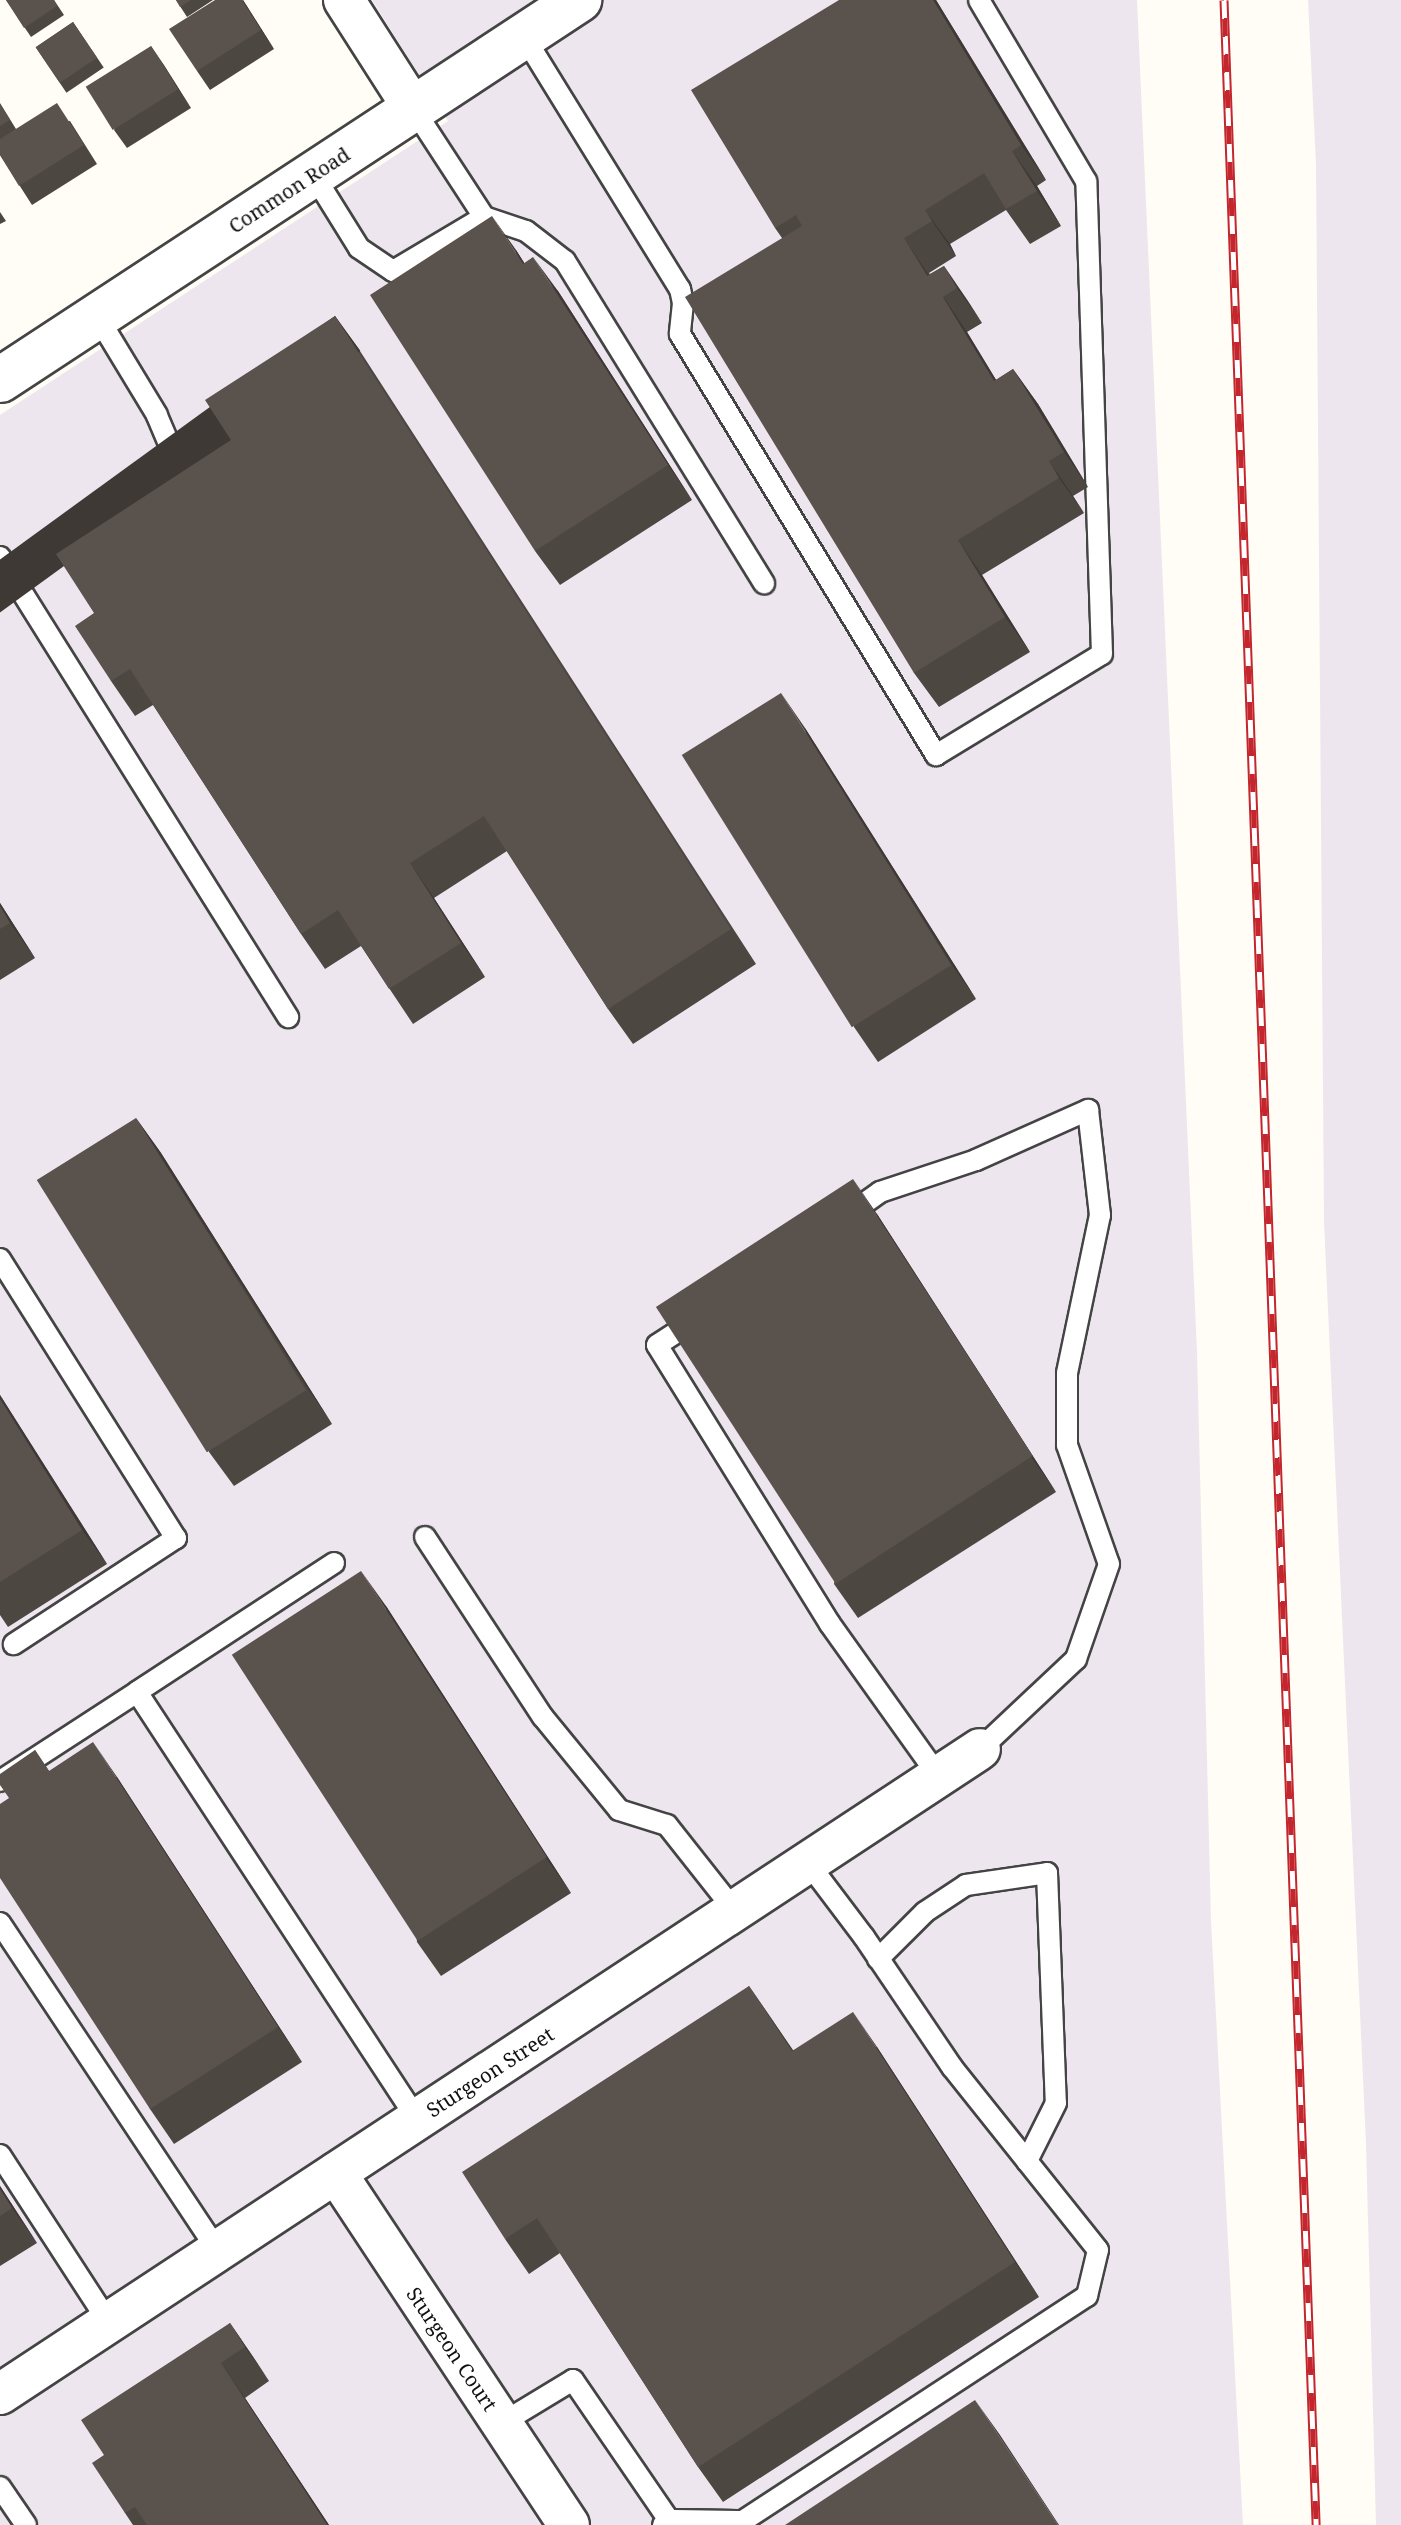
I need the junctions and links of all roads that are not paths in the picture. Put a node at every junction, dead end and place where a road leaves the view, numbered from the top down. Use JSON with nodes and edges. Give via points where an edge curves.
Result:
{"nodes":[{"id":1,"x":344,"y":0,"type":"edge"},
{"id":2,"x":579,"y":0,"type":"edge"},
{"id":3,"x":979,"y":0,"type":"edge"},
{"id":4,"x":523,"y":35,"type":"junction"},
{"id":5,"x":413,"y":108,"type":"junction"},
{"id":6,"x":313,"y":174,"type":"junction"},
{"id":7,"x":484,"y":217,"type":"junction"},
{"id":8,"x":97,"y":316,"type":"junction"},
{"id":9,"x":0,"y":380,"type":"edge"},
{"id":10,"x":0,"y":557,"type":"edge"},
{"id":11,"x":17,"y":582,"type":"junction"},
{"id":12,"x":764,"y":583,"type":"dead end"},
{"id":13,"x":288,"y":1017,"type":"dead end"},
{"id":14,"x":831,"y":1227,"type":"edge"},
{"id":15,"x":0,"y":1259,"type":"edge"},
{"id":16,"x":707,"y":1312,"type":"edge"},
{"id":17,"x":425,"y":1537,"type":"dead end"},
{"id":18,"x":334,"y":1563,"type":"dead end"},
{"id":19,"x":14,"y":1644,"type":"dead end"},
{"id":20,"x":137,"y":1692,"type":"junction"},
{"id":21,"x":980,"y":1749,"type":"joint"},
{"id":22,"x":939,"y":1777,"type":"junction"},
{"id":23,"x":0,"y":1781,"type":"edge"},
{"id":24,"x":808,"y":1863,"type":"junction"},
{"id":25,"x":735,"y":1911,"type":"junction"},
{"id":26,"x":0,"y":1923,"type":"edge"},
{"id":27,"x":878,"y":1959,"type":"junction"},
{"id":28,"x":417,"y":2119,"type":"junction"},
{"id":29,"x":0,"y":2155,"type":"edge"},
{"id":30,"x":1027,"y":2161,"type":"junction"},
{"id":31,"x":336,"y":2173,"type":"junction"},
{"id":32,"x":217,"y":2250,"type":"junction"},
{"id":33,"x":109,"y":2323,"type":"junction"},
{"id":34,"x":0,"y":2394,"type":"edge"},
{"id":35,"x":502,"y":2423,"type":"junction"},
{"id":36,"x":0,"y":2487,"type":"edge"},
{"id":37,"x":666,"y":2523,"type":"edge"},
{"id":38,"x":26,"y":2525,"type":"edge"},
{"id":39,"x":569,"y":2525,"type":"edge"}],
"edges":[{"from":1,"to":5,"type":"street"},
{"from":2,"to":4,"type":"street","name":"Common Road"},
{"from":3,"to":4,"type":"lane","via":[[1086,181],[1102,654],[936,755],[680,334],[680,289]]},
{"from":4,"to":5,"type":"street","name":"Common Road"},
{"from":5,"to":6,"type":"street","name":"Common Road"},
{"from":5,"to":7,"type":"lane"},
{"from":6,"to":7,"type":"lane","via":[[359,248],[393,271]]},
{"from":6,"to":8,"type":"street","name":"Common Road"},
{"from":7,"to":12,"type":"lane","via":[[526,231],[565,261]]},
{"from":8,"to":9,"type":"street","name":"Common Road"},
{"from":8,"to":11,"type":"lane","via":[[157,415],[172,451],[173,471]]},
{"from":10,"to":11,"type":"lane"},
{"from":11,"to":13,"type":"lane"},
{"from":14,"to":21,"type":"lane","via":[[880,1192],[976,1160],[1088,1110],[1100,1215],[1067,1373],[1067,1445],[1109,1564],[1076,1659]]},
{"from":15,"to":19,"type":"lane","via":[[176,1538]]},
{"from":16,"to":22,"type":"lane","via":[[657,1345],[830,1624]]},
{"from":17,"to":25,"type":"lane","via":[[543,1717],[619,1810],[667,1825]]},
{"from":18,"to":20,"type":"lane"},
{"from":20,"to":23,"type":"lane"},
{"from":20,"to":28,"type":"lane"},
{"from":21,"to":22,"type":"street","name":"Sturgeon Street"},
{"from":22,"to":24,"type":"street","name":"Sturgeon Street"},
{"from":24,"to":25,"type":"street","name":"Sturgeon Street"},
{"from":24,"to":27,"type":"lane"},
{"from":25,"to":28,"type":"street","name":"Sturgeon Street"},
{"from":26,"to":32,"type":"lane"},
{"from":27,"to":30,"type":"lane","via":[[952,2067]]},
{"from":27,"to":30,"type":"lane","via":[[925,1912],[966,1885],[1047,1873],[1056,2103]]},
{"from":28,"to":31,"type":"street","name":"Sturgeon Street"},
{"from":29,"to":33,"type":"lane"},
{"from":30,"to":37,"type":"lane","via":[[1098,2250],[1087,2296],[743,2521]]},
{"from":31,"to":32,"type":"street","name":"Sturgeon Street"},
{"from":31,"to":35,"type":"street","name":"Sturgeon Court"},
{"from":32,"to":33,"type":"street","name":"Sturgeon Street"},
{"from":33,"to":34,"type":"street","name":"Sturgeon Street"},
{"from":35,"to":37,"type":"lane","via":[[573,2380]]},
{"from":35,"to":39,"type":"street","name":"Sturgeon Court"},
{"from":36,"to":38,"type":"lane"}]}
